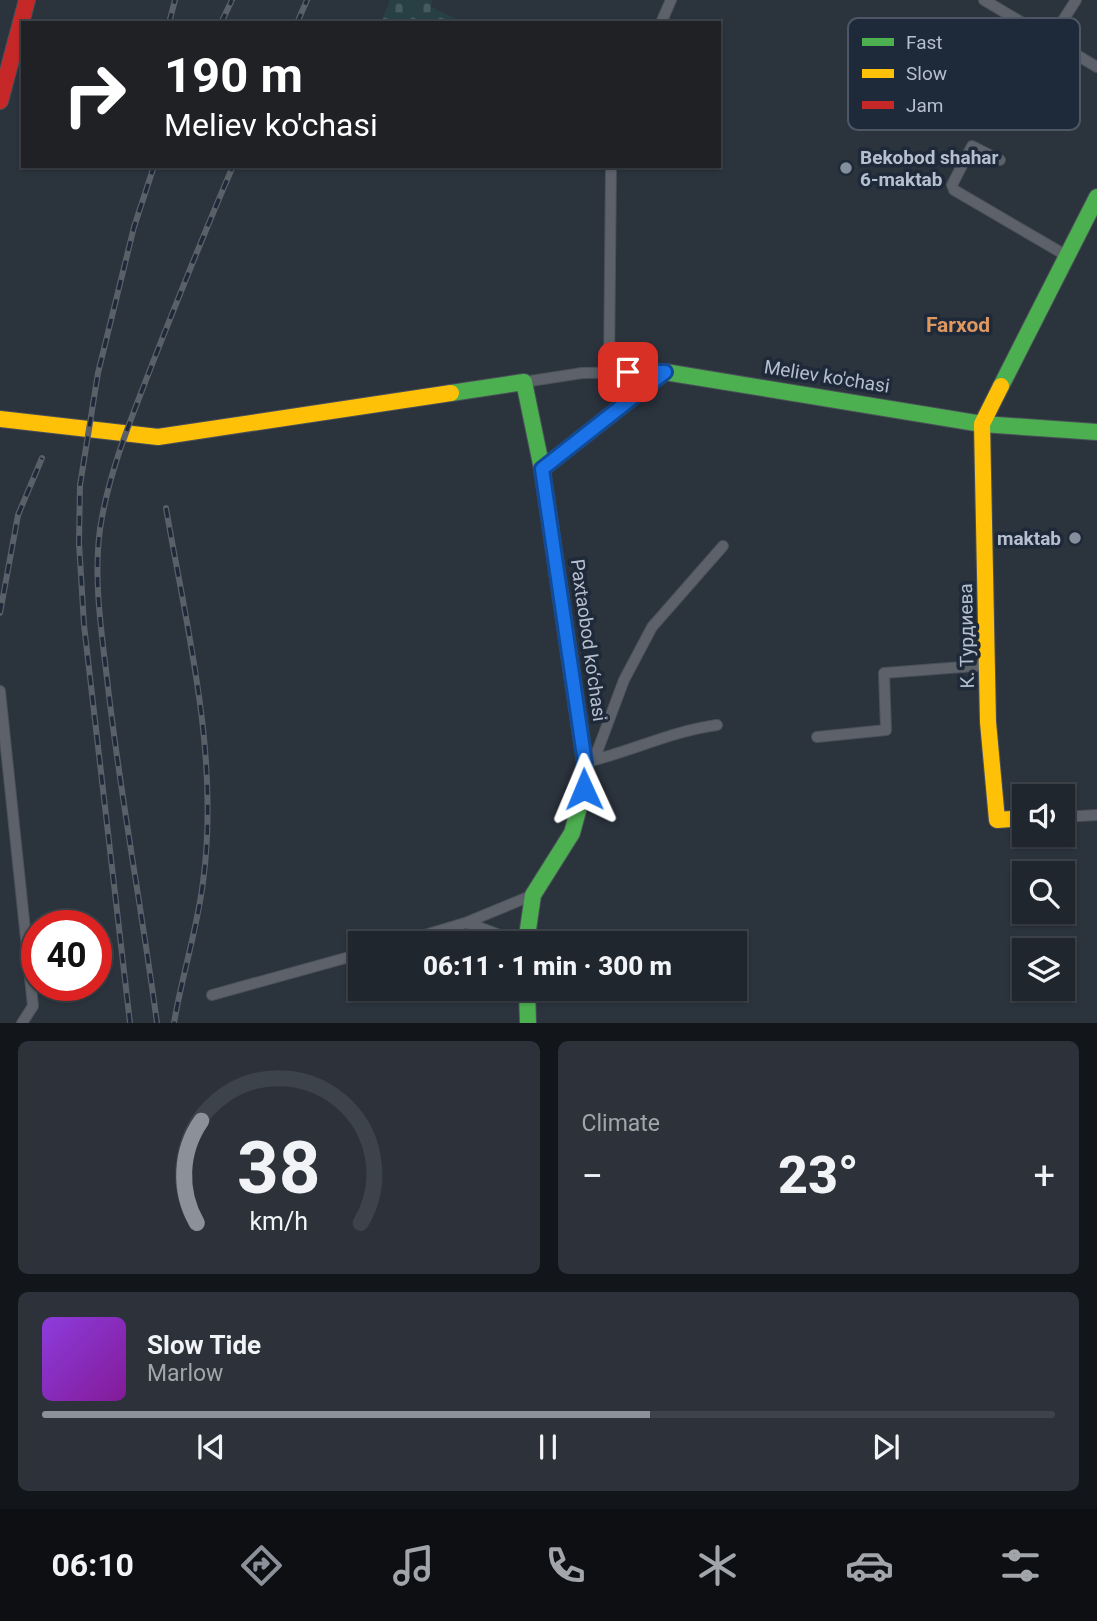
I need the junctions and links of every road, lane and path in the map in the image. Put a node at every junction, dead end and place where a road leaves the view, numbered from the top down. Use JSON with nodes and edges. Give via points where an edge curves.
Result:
{"nodes":[{"id":1,"x":27,"y":0,"type":"edge"},
{"id":2,"x":671,"y":0,"type":"edge"},
{"id":3,"x":984,"y":0,"type":"edge"},
{"id":4,"x":1076,"y":0,"type":"edge"},
{"id":5,"x":1014,"y":18,"type":"edge"},
{"id":6,"x":1065,"y":18,"type":"edge"},
{"id":7,"x":21,"y":21,"type":"edge"},
{"id":8,"x":662,"y":21,"type":"edge"},
{"id":9,"x":21,"y":22,"type":"edge"},
{"id":10,"x":1080,"y":56,"type":"edge"},
{"id":11,"x":1097,"y":66,"type":"edge"},
{"id":12,"x":0,"y":101,"type":"edge"},
{"id":13,"x":1000,"y":160,"type":"dead end"},
{"id":14,"x":611,"y":168,"type":"edge"},
{"id":15,"x":1097,"y":197,"type":"edge"},
{"id":16,"x":1067,"y":256,"type":"junction"},
{"id":17,"x":609,"y":371,"type":"junction"},
{"id":18,"x":665,"y":372,"type":"junction"},
{"id":19,"x":524,"y":382,"type":"junction"},
{"id":20,"x":0,"y":419,"type":"edge"},
{"id":21,"x":982,"y":424,"type":"junction"},
{"id":22,"x":1097,"y":432,"type":"edge"},
{"id":23,"x":542,"y":469,"type":"junction"},
{"id":24,"x":723,"y":546,"type":"dead end"},
{"id":25,"x":988,"y":665,"type":"junction"},
{"id":26,"x":0,"y":691,"type":"edge"},
{"id":27,"x":717,"y":725,"type":"dead end"},
{"id":28,"x":817,"y":737,"type":"dead end"},
{"id":29,"x":590,"y":762,"type":"junction"},
{"id":30,"x":1097,"y":815,"type":"edge"},
{"id":31,"x":1075,"y":816,"type":"edge"},
{"id":32,"x":1012,"y":819,"type":"edge"},
{"id":33,"x":533,"y":895,"type":"junction"},
{"id":34,"x":465,"y":923,"type":"junction"},
{"id":35,"x":438,"y":931,"type":"edge"},
{"id":36,"x":493,"y":931,"type":"edge"},
{"id":37,"x":526,"y":931,"type":"edge"},
{"id":38,"x":348,"y":957,"type":"edge"},
{"id":39,"x":212,"y":995,"type":"dead end"},
{"id":40,"x":527,"y":1001,"type":"edge"},
{"id":41,"x":22,"y":1023,"type":"edge"},
{"id":42,"x":528,"y":1023,"type":"edge"}],
"edges":[{"from":1,"to":7,"type":"street"},
{"from":2,"to":8,"type":"street"},
{"from":3,"to":5,"type":"street"},
{"from":4,"to":6,"type":"street"},
{"from":9,"to":12,"type":"street"},
{"from":10,"to":11,"type":"street"},
{"from":13,"to":16,"type":"street","via":[[972,146],[952,185],[954,190]]},
{"from":14,"to":17,"type":"street"},
{"from":15,"to":16,"type":"street"},
{"from":16,"to":21,"type":"street"},
{"from":17,"to":18,"type":"street","name":"Meliev ko'chasi"},
{"from":17,"to":19,"type":"street","name":"Meliev ko'chasi"},
{"from":18,"to":21,"type":"street","name":"Meliev ko'chasi"},
{"from":18,"to":23,"type":"street"},
{"from":19,"to":20,"type":"street","via":[[158,437]]},
{"from":19,"to":23,"type":"street","name":"Paxtaobod ko‘chasi"},
{"from":21,"to":22,"type":"street","name":"Meliev ko'chasi"},
{"from":21,"to":25,"type":"street","name":"К. Турдиева"},
{"from":23,"to":29,"type":"street","name":"Paxtaobod ko‘chasi"},
{"from":24,"to":29,"type":"street","via":[[652,626]]},
{"from":25,"to":28,"type":"street","via":[[884,673],[886,730]]},
{"from":25,"to":32,"type":"street","name":"К. Турдиева","via":[[997,820]]},
{"from":26,"to":41,"type":"street","via":[[33,1006]]},
{"from":27,"to":29,"type":"street","via":[[686,729]]},
{"from":29,"to":33,"type":"street","name":"Paxtaobod ko‘chasi","via":[[572,833]]},
{"from":30,"to":31,"type":"street"},
{"from":33,"to":34,"type":"street"},
{"from":33,"to":37,"type":"street"},
{"from":34,"to":35,"type":"street"},
{"from":34,"to":36,"type":"street"},
{"from":38,"to":39,"type":"street"},
{"from":40,"to":42,"type":"street"}]}
